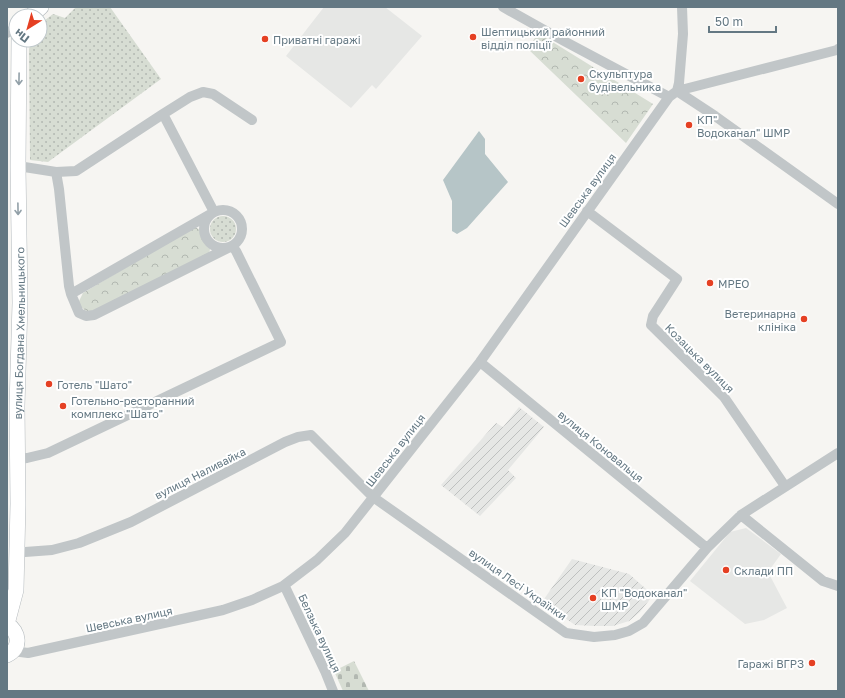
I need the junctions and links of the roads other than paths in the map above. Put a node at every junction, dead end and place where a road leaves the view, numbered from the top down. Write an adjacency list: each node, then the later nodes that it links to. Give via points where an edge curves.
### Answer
1 (503, 7): 5 (street, via 564,41)
2 (682, 7): 5 (street, via 683,34 679,83)
3 (19, 48): 8 (main road, вулиця Богдана Хмельницького, one-way to 8)
4 (838, 50): 5 (street)
5 (673, 94): 10 (street, via 715,116); 11 (street, Шевська вулиця)
6 (163, 114): 7 (street, via 203,92 213,94); 9 (street, via 76,171); 12 (street)
7 (252, 120)
8 (18, 166): 9 (street); 17 (main road, вулиця Богдана Хмельницького, one-way to 17)
9 (56, 172): 14 (street)
10 (838, 204)
11 (587, 211): 15 (street, Шевська вулиця); 18 (street, Козацька вулиця, via 677,279 652,316 651,325 724,397)
12 (214, 212): 13 (street, via 230,211 241,223 240,236); 13 (street, via 204,224 206,238 217,247); 14 (street)
13 (232, 246): 14 (street, via 94,315 78,313); 17 (street, via 281,342 48,453)
14 (70, 294)
15 (480, 362): 19 (street, Шевська вулиця); 21 (street, вулиця Коновальця)
16 (838, 453): 18 (street, вулиця Лесі Українки)
17 (18, 459): 22 (main road, вулиця Богдана Хмельницького)
18 (786, 486): 20 (street, вулиця Лесі Українки)
19 (373, 497): 21 (street, вулиця Лесі Українки, via 566,633 594,637 615,635 643,623); 22 (street, вулиця Наливайка, via 311,435 298,437 124,525 79,543 52,550); 23 (street, Шевська вулиця, via 345,533 323,555)
20 (740, 515): 21 (street, вулиця Лесі Українки); 24 (street, via 823,581)
21 (707, 548)
22 (16, 553): 25 (main road, вулиця Богдана Хмельницького, via 16,590)
23 (283, 586): 26 (street, Шевська вулиця, via 223,610 28,654); 27 (street, Белзька вулиця)
24 (838, 586)
25 (7, 624): 26 (main road, via 17,636 16,646)
26 (10, 653)
27 (333, 691)

